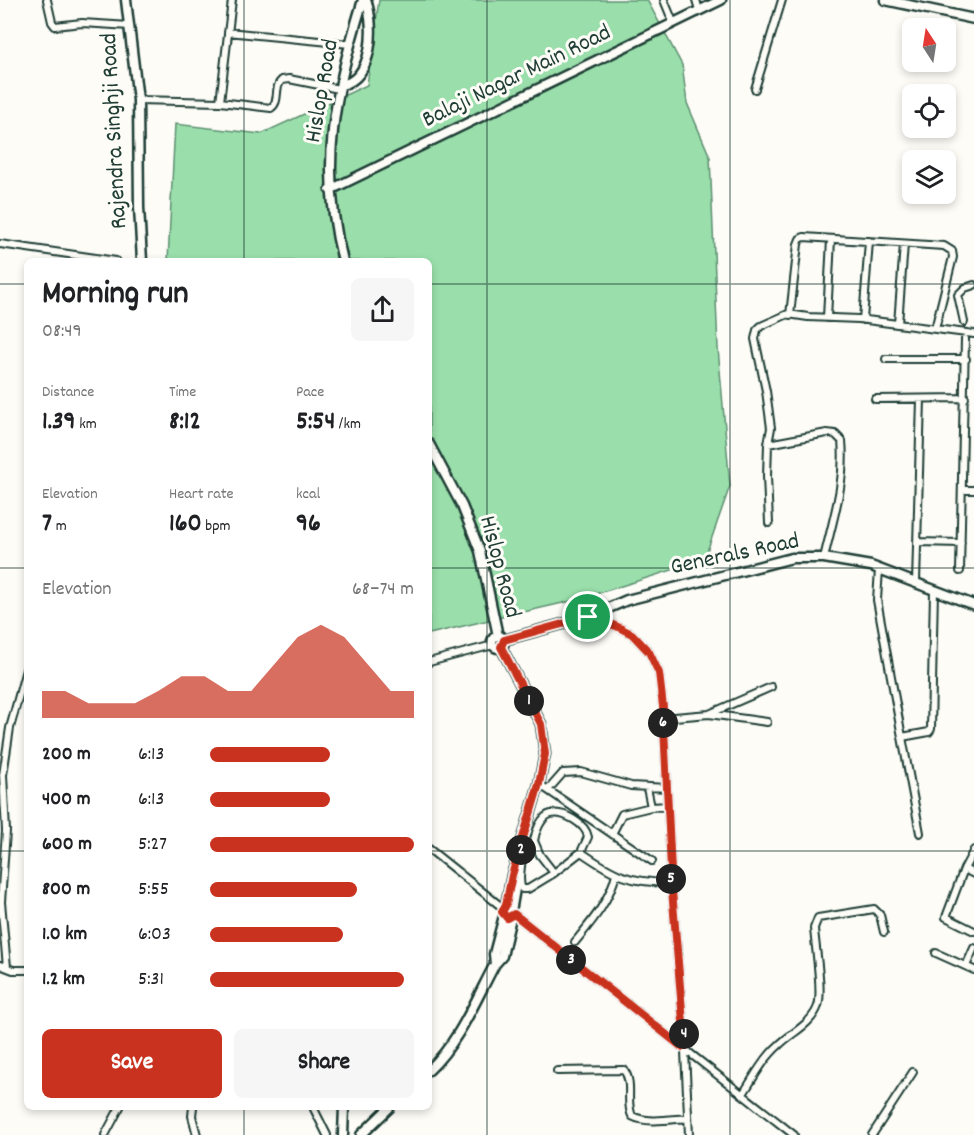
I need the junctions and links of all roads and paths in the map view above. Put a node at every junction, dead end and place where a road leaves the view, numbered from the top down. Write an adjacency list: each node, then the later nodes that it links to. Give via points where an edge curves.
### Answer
1 (47, 0): 13 (street, via 55,26)
2 (126, 0): 13 (street, Rajendra Singhji Road)
3 (232, 0): 14 (street)
4 (365, 0): 15 (street, Hislop Road); 16 (street, via 372,25 368,54 356,78)
5 (664, 0): 12 (street)
6 (696, 0): 10 (street)
7 (721, 0): 10 (street, Balaji Nagar Main Road)
8 (782, 0): 17 (street)
9 (888, 0): 11 (street)
10 (699, 10): 12 (street, Balaji Nagar Main Road)
11 (974, 19)
12 (673, 22): 20 (street, Balaji Nagar Main Road)
13 (130, 26): 18 (street, Rajendra Singhji Road)
14 (228, 32): 15 (street); 19 (street)
15 (350, 44): 16 (street, Hislop Road)
16 (340, 87): 19 (street, via 282,80 271,108); 20 (street, Hislop Road, via 333,116)
17 (755, 89)
18 (138, 100): 19 (street); 26 (street, Rajendra Singhji Road)
19 (220, 102)
20 (330, 190): 27 (street, Hislop Road)
21 (831, 238): 22 (street); 29 (street, via 800,239); 30 (street)
22 (869, 242): 24 (street); 31 (street)
23 (0, 244): 25 (street)
24 (904, 244): 33 (street); 34 (street, via 944,246 952,251)
25 (96, 258)
26 (142, 258)
27 (343, 258)
28 (974, 285): 32 (street, via 958,295)
29 (790, 315): 30 (street); 42 (street, via 760,326 755,335 771,428)
30 (827, 318): 31 (street)
31 (863, 320): 33 (street)
32 (964, 322)
33 (898, 324): 34 (street)
34 (935, 329): 35 (street)
35 (974, 334)
36 (965, 339): 38 (street)
37 (886, 359): 38 (street)
38 (966, 359): 39 (street)
39 (965, 398): 41 (street); 44 (street)
40 (875, 399): 41 (street)
41 (921, 399): 47 (street)
42 (768, 444): 46 (street); 49 (street, via 827,433 842,441 840,490)
43 (432, 450): 56 (street, Hislop Road, via 480,551)
44 (962, 490): 45 (street); 48 (street)
45 (974, 490)
46 (769, 523)
47 (918, 542): 48 (street); 52 (street)
48 (961, 543): 51 (street)
49 (824, 558): 50 (street, Generals Road); 55 (street, Generals Road, via 792,558 763,564 627,600)
50 (879, 569): 52 (street, Generals Road); 63 (street, via 877,600)
51 (960, 571)
52 (916, 583): 53 (street, Generals Road)
53 (934, 591): 54 (street, Generals Road); 63 (street, via 931,729)
54 (974, 605)
55 (588, 617): 56 (street, Generals Road); 61 (street, via 625,629 649,652 659,673)
56 (499, 642): 57 (street); 64 (street, Hislop Road, via 541,724 545,754)
57 (432, 661)
58 (24, 677): 88 (street, via 10,728 3,776)
59 (771, 687): 60 (street)
60 (709, 714): 61 (street); 62 (street)
61 (663, 718): 66 (street)
62 (767, 722)
63 (902, 737): 70 (street)
64 (539, 784): 67 (street); 72 (street, Hislop Road)
65 (647, 788): 66 (street); 67 (street, via 576,771 563,772); 69 (street)
66 (667, 788): 68 (street)
67 (548, 790): 71 (street)
68 (668, 806): 69 (street); 81 (street)
69 (651, 807): 71 (street, via 622,814)
70 (920, 833)
71 (612, 834): 76 (street)
72 (520, 850): 78 (street, via 522,889); 82 (street, Hislop Road, via 512,875)
73 (974, 850): 77 (street)
74 (432, 851): 82 (street)
75 (581, 852): 78 (street); 78 (street, via 588,837 586,829 561,815 547,816 534,841); 79 (street)
76 (652, 861)
77 (964, 869): 80 (street); 84 (street, via 946,917)
78 (554, 873)
79 (616, 874): 81 (street, via 642,882); 85 (street, via 610,894)
80 (974, 874)
81 (672, 883): 92 (street)
82 (508, 911): 92 (street); 93 (street, Hislop Road, via 502,956 441,1059)
83 (884, 932): 96 (street, via 880,915 874,909 818,918 814,928 817,1008 778,1045)
84 (974, 932)
85 (575, 942)
86 (974, 948): 89 (street)
87 (936, 953): 89 (street)
88 (4, 966): 90 (street)
89 (966, 966): 91 (street)
90 (24, 970)
91 (974, 970)
92 (685, 1049): 96 (street); 102 (street)
93 (432, 1067)
94 (557, 1071): 102 (street, via 624,1070 629,1080 632,1116 648,1120)
95 (913, 1072): 110 (street)
96 (743, 1094): 109 (street)
97 (118, 1110): 103 (street)
98 (193, 1110): 104 (street)
99 (314, 1110): 105 (street)
100 (344, 1110): 106 (street)
101 (387, 1110): 107 (street)
102 (688, 1118): 108 (street)
103 (105, 1135)
104 (197, 1135)
105 (327, 1135)
106 (343, 1135)
107 (361, 1135)
108 (689, 1135)
109 (794, 1135)
110 (872, 1135)

